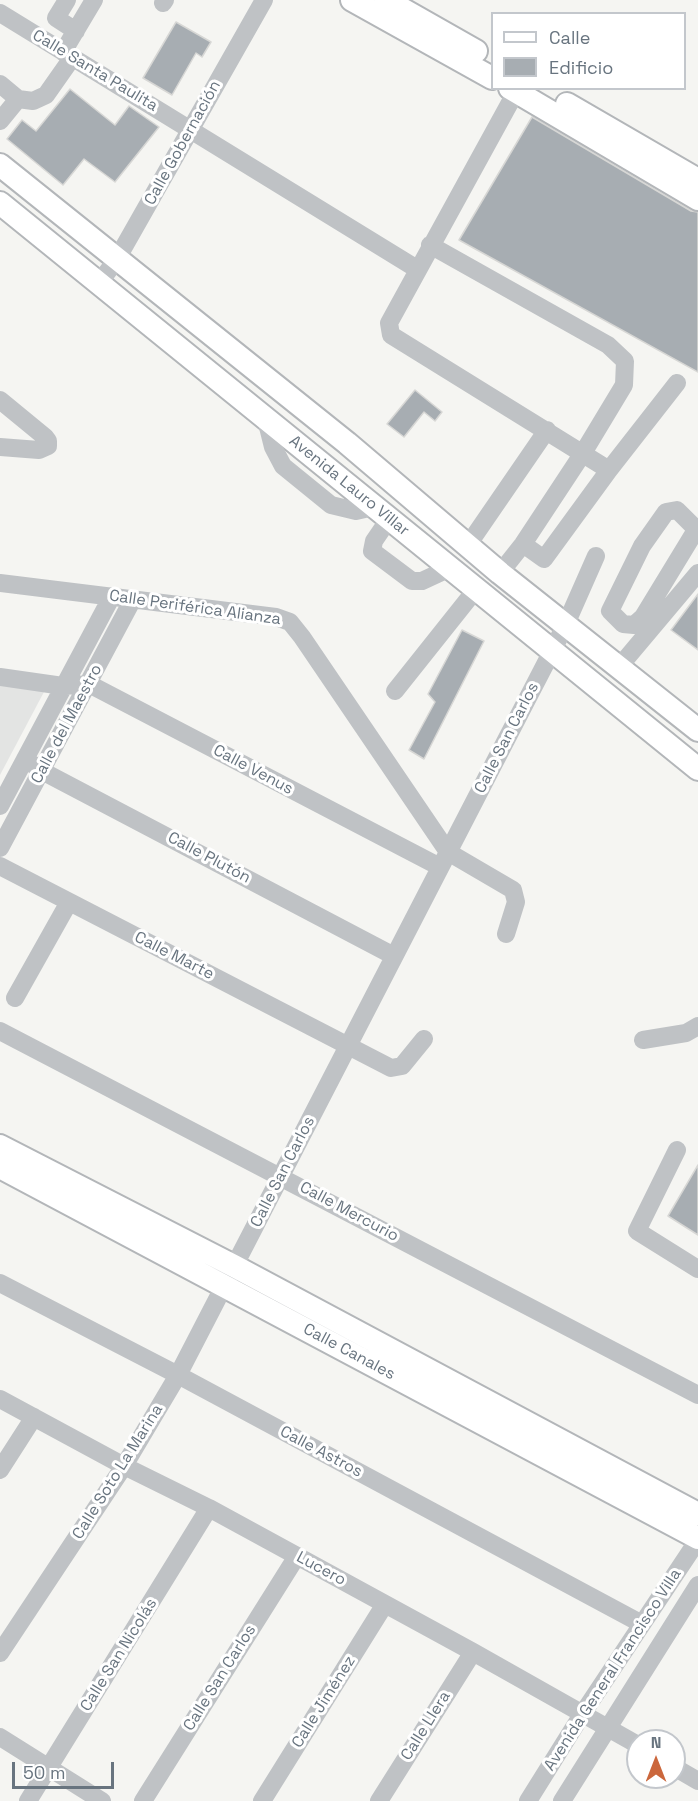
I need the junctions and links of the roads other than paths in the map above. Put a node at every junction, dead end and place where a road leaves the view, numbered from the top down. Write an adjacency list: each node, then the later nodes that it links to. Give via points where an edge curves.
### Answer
1 (67, 0): 7 (street, via 56,18)
2 (94, 0): 7 (street)
3 (264, 0): 16 (street, Calle Gobernación)
4 (352, 0): 10 (main road)
5 (387, 0): 9 (main road)
6 (0, 13): 8 (street, Calle Santa Paulita)
7 (76, 31): 8 (street)
8 (67, 55): 14 (street, via 46,95 33,101); 16 (street, Calle Santa Paulita)
9 (491, 60)
10 (491, 77)
11 (0, 84): 14 (street)
12 (514, 90): 19 (main road); 21 (street)
13 (543, 90): 18 (main road)
14 (18, 99): 15 (street)
15 (0, 121)
16 (190, 129): 22 (street, Calle Gobernación); 23 (street, Calle Santa Paulita)
17 (0, 165): 22 (main road, Avenida Lauro Villar)
18 (698, 180)
19 (698, 199)
20 (0, 203): 24 (main road, Avenida Lauro Villar)
21 (430, 245): 23 (street); 31 (street, via 608,345 625,361 624,386)
22 (117, 260): 24 (street, Calle Gobernación); 29 (main road, Avenida Lauro Villar)
23 (417, 269): 28 (street, via 389,323 391,335)
24 (99, 283): 27 (main road, Avenida Lauro Villar)
25 (676, 383): 33 (street)
26 (0, 400): 30 (street, via 45,437 48,446 39,450)
27 (266, 419): 32 (main road, Avenida Lauro Villar); 34 (street, via 283,466 331,505)
28 (547, 430): 31 (street); 37 (street)
29 (347, 443): 32 (main road); 37 (main road, Avenida Lauro Villar)
30 (0, 447)
31 (583, 453): 33 (street); 36 (street)
32 (325, 467): 34 (main road, Avenida Lauro Villar)
33 (609, 470): 36 (street, via 544,559)
34 (381, 513): 39 (main road, Avenida Lauro Villar); 39 (street, via 372,551 412,581 422,581)
35 (697, 530): 35 (street, via 677,510 666,512 642,546 610,611 623,624 634,625 643,617)
36 (523, 544): 40 (street)
37 (468, 545): 40 (main road, Avenida Lauro Villar)
38 (596, 556): 46 (street, Calle San Carlos)
39 (450, 568): 43 (main road, Avenida Lauro Villar)
40 (500, 573): 46 (main road, Avenida Lauro Villar)
41 (698, 573): 48 (street)
42 (0, 583): 44 (street, Calle Periférica Alianza)
43 (477, 588): 47 (main road, Avenida Lauro Villar); 52 (street)
44 (112, 596): 45 (street, Calle Periférica Alianza); 51 (street, Calle del Maestro)
45 (133, 599): 50 (street, Calle del Maestro); 59 (street, Calle Periférica Alianza, via 290,622)
46 (566, 624): 47 (street, Calle San Carlos); 48 (main road, Avenida Lauro Villar)
47 (552, 651): 55 (main road, Avenida Lauro Villar); 59 (street, Calle San Carlos)
48 (619, 667): 53 (main road, Avenida Lauro Villar)
49 (0, 677): 51 (street)
50 (89, 684): 51 (street); 56 (street, Calle del Maestro); 59 (street, Calle Venus)
51 (63, 686): 54 (street, Calle del Maestro)
52 (395, 691)
53 (698, 730)
54 (25, 759): 56 (street, Calle Plutón); 57 (street, Calle del Maestro)
55 (698, 769)
56 (42, 771): 58 (street, Calle del Maestro); 63 (street, Calle Plutón)
57 (0, 806)
58 (0, 848)
59 (444, 860): 62 (street, via 513,890 516,902); 63 (street, Calle San Carlos)
60 (0, 866): 61 (street, Calle Marte)
61 (69, 902): 64 (street); 69 (street, Calle Marte)
62 (506, 934)
63 (394, 956): 69 (street, Calle San Carlos)
64 (15, 998)
65 (698, 1026): 68 (street, via 686,1033)
66 (0, 1030): 73 (street, Calle Mercurio)
67 (424, 1039): 69 (street, via 402,1066 391,1068)
68 (643, 1040)
69 (348, 1046): 73 (street, Calle San Carlos)
70 (0, 1146): 75 (main road, Calle Canales)
71 (677, 1150): 74 (street, via 637,1231)
72 (0, 1167): 75 (main road, Calle Canales)
73 (281, 1176): 75 (street, Calle San Carlos); 78 (street, Calle Mercurio)
74 (698, 1269)
75 (230, 1276): 77 (street, Calle Soto La Marina); 84 (main road, Calle Canales); 85 (main road, Calle Canales)
76 (0, 1283): 77 (street, Calle Astros)
77 (178, 1375): 81 (street, Calle Soto La Marina); 89 (street, Calle Astros)
78 (698, 1395)
79 (0, 1399): 80 (street, Lucero)
80 (34, 1417): 81 (street, Lucero); 82 (street)
81 (124, 1466): 83 (street, Lucero); 91 (street, Calle Soto La Marina)
82 (0, 1470)
83 (209, 1508): 86 (street, Lucero); 96 (street, Calle San Nicolás)
84 (698, 1514)
85 (698, 1539): 89 (street, Avenida General Francisco Villa)
86 (297, 1556): 88 (street, Lucero); 99 (street, Calle San Carlos)
87 (698, 1585): 93 (street, Avenida General Francisco Villa)
88 (386, 1604): 90 (street, Lucero); 100 (street, Calle Jiménez)
89 (642, 1624): 92 (street, Avenida General Francisco Villa)
90 (473, 1652): 92 (street, Lucero); 101 (street, Calle Llera)
91 (0, 1653)
92 (583, 1713): 93 (street, Lucero); 102 (street, Avenida General Francisco Villa)
93 (608, 1727): 95 (street, Lucero); 103 (street, Avenida General Francisco Villa)
94 (0, 1737): 96 (street)
95 (626, 1738)
96 (49, 1768): 97 (street, Calle San Nicolás); 98 (street)
97 (28, 1801)
98 (102, 1801)
99 (143, 1801)
100 (262, 1801)
101 (379, 1801)
102 (528, 1801)
103 (562, 1801)

